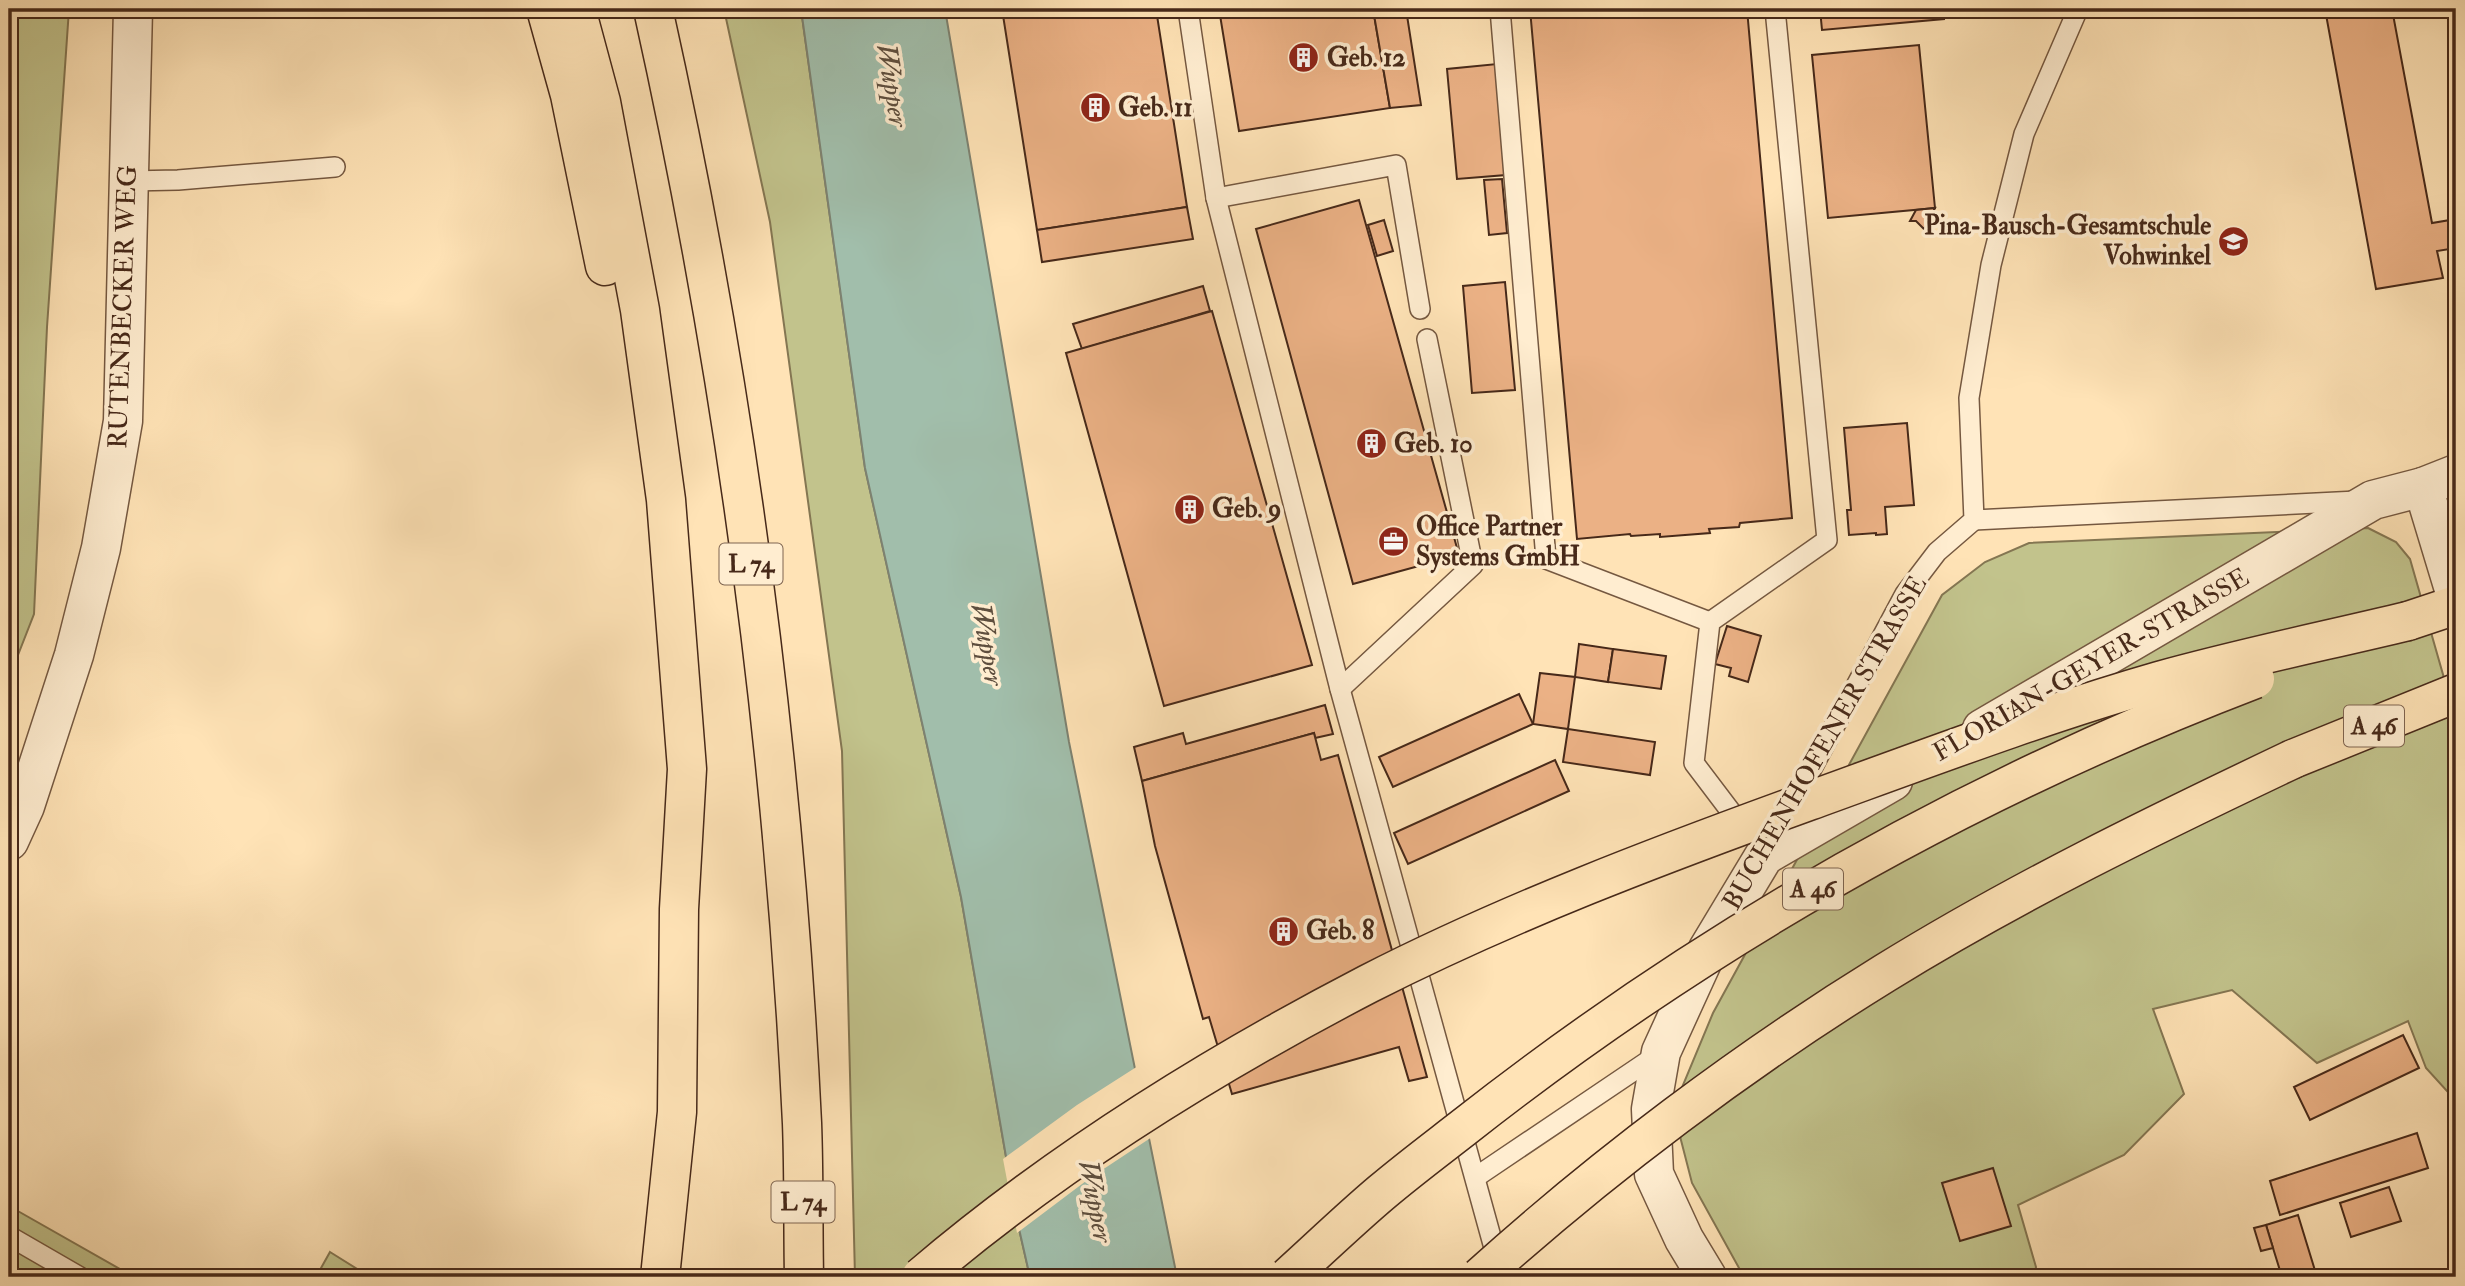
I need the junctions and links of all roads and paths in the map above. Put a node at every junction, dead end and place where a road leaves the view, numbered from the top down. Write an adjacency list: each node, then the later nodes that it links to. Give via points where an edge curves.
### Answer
1 (133, 9): 10 (street, RUTENBECKER WEG)
2 (546, 9): 25 (highway, via 570,95 615,316 640,492)
3 (576, 9): 25 (highway, via 601,102 635,284 666,500 687,769)
4 (653, 9): 31 (highway, L 74, via 675,108 741,486 770,720 790,919 802,1126)
5 (1188, 9): 11 (lane)
6 (1500, 9): 20 (lane, via 1546,559)
7 (1775, 9): 20 (lane, via 1827,540)
8 (2078, 9): 16 (lane, via 2024,134 1991,265 1969,398)
9 (335, 167): 10 (lane)
10 (129, 181): 23 (street, RUTENBECKER WEG, via 123,421 101,548 74,655 25,806)
11 (1216, 198): 12 (lane, via 1396,165); 21 (lane)
12 (1420, 309)
13 (1427, 339): 21 (lane, via 1473,565)
14 (2440, 480): 15 (street, FLORIAN-GEYER-STRASSE); 17 (street)
15 (2373, 500): 16 (lane); 24 (street, FLORIAN-GEYER-STRASSE)
16 (1974, 520): 24 (lane, BUCHENHOFENER STRASSE, via 1937,552 1905,594)
17 (2456, 596)
18 (2456, 605): 19 (highway, A 46)
19 (2408, 621): 32 (highway, bridge, via 2160,681 1959,746 1710,837 1504,920 1369,984 1213,1070 1079,1154); 33 (highway, A 46, bridge, via 2200,700 2091,748 1981,799 1803,895 1649,990 1567,1048 1382,1192)
20 (1710, 622): 24 (lane, via 1694,763)
21 (1339, 689): 27 (lane)
22 (2456, 693): 34 (highway, A 46, bridge, via 2293,759 2150,827 1885,973 1647,1138)
23 (9, 841)
24 (1765, 856): 26 (street, BUCHENHOFENER STRASSE, via 1708,948)
25 (679, 909): 30 (highway, via 677,1112)
26 (1661, 1052): 27 (lane); 36 (street, BUCHENHOFENER STRASSE, via 1651,1109 1654,1174)
27 (1476, 1177): 35 (lane)
28 (9, 1236): 29 (lane)
29 (80, 1277)
30 (660, 1277)
31 (804, 1277)
32 (921, 1277)
33 (1288, 1277)
34 (1480, 1277)
35 (1502, 1277)
36 (1707, 1277)

